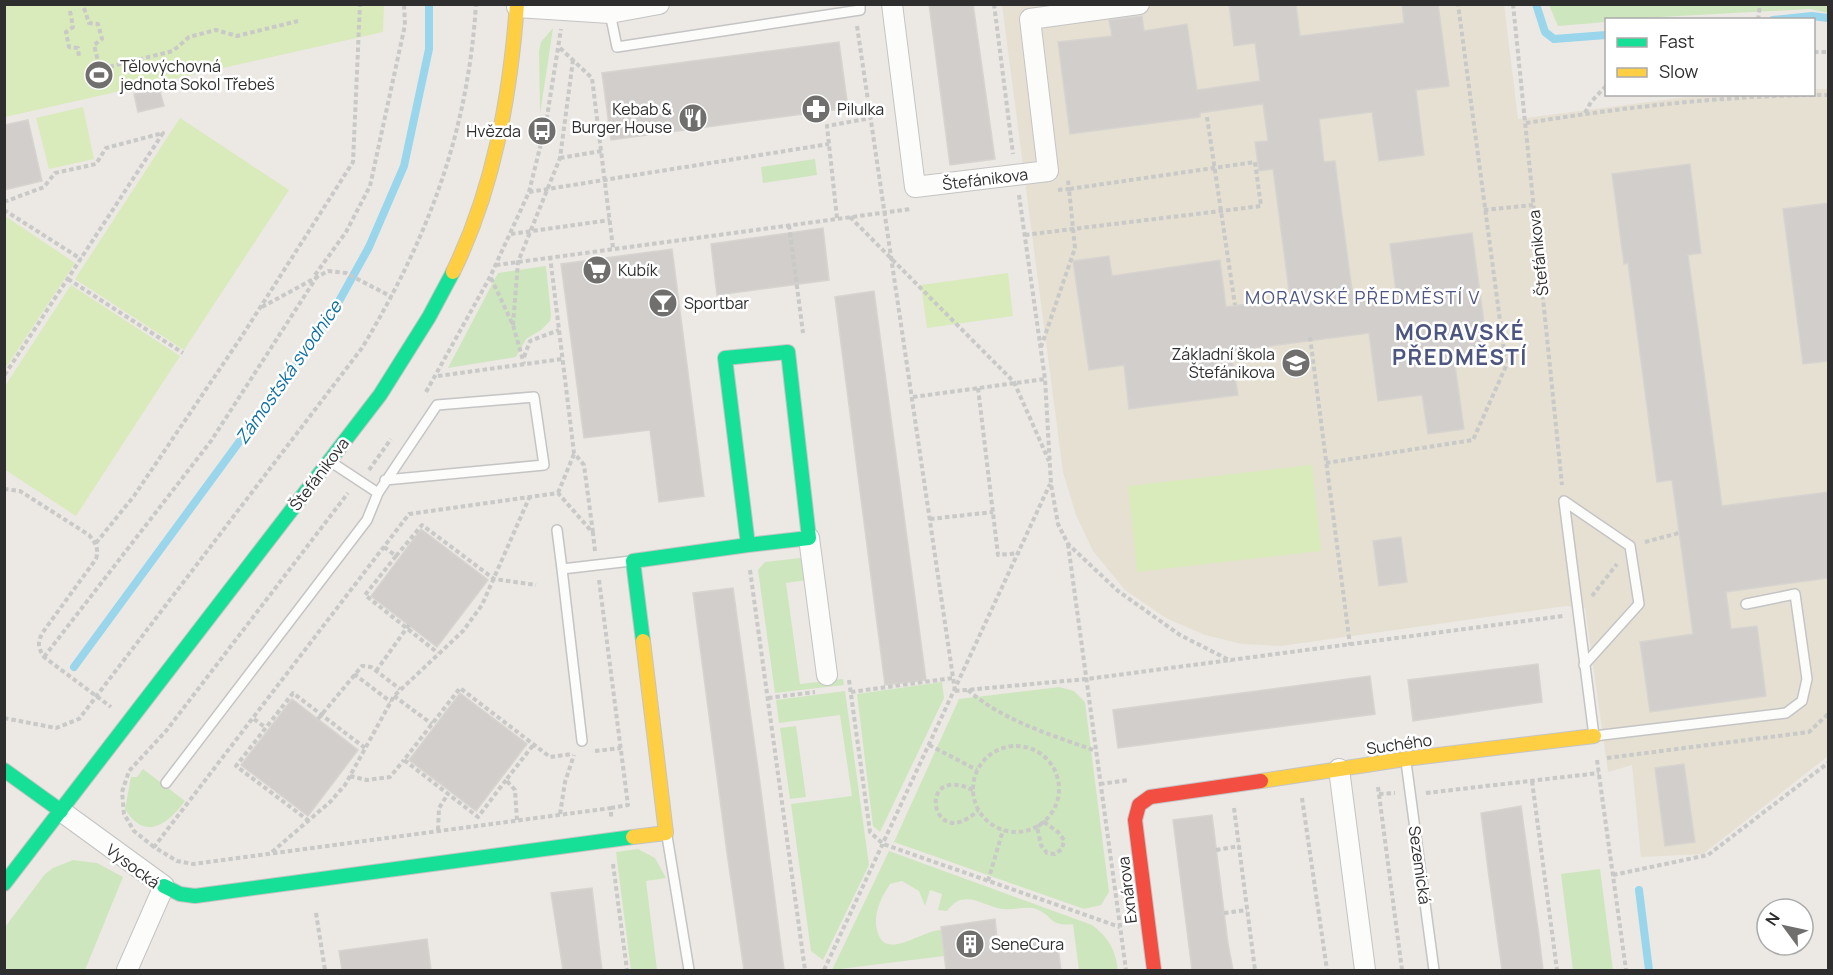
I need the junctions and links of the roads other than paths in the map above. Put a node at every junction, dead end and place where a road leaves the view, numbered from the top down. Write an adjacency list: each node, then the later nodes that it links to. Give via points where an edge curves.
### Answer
1 (659, 4): 6 (street, Štefánikova)
2 (892, 4): 3 (street, Štefánikova, via 915,187 1048,171 1030,20)
3 (1139, 4)
4 (517, 6): 6 (street, Štefánikova); 7 (street, Štefánikova, via 497,151 463,250 415,341 380,395)
5 (858, 7): 6 (lane, via 617,47)
6 (610, 13)
7 (329, 461): 9 (lane); 25 (street, Štefánikova)
8 (385, 480): 8 (lane, via 437,405 534,397 544,465); 9 (lane)
9 (378, 493): 23 (lane, via 367,520)
10 (557, 530): 14 (lane)
11 (809, 538): 12 (street); 12 (street, via 788,352 725,358); 17 (street)
12 (748, 545): 13 (street)
13 (633, 561): 14 (lane); 26 (street)
14 (562, 569): 19 (lane)
15 (1746, 604): 18 (lane, via 1795,594 1807,679 1802,701 1786,713 1775,715)
16 (1584, 665): 16 (lane, via 1578,614 1564,501 1630,546 1639,604); 18 (lane)
17 (831, 685)
18 (1594, 736): 20 (street, Suchého)
19 (582, 741)
20 (1405, 759): 21 (street, Suchého); 33 (lane, Sezemická)
21 (1339, 769): 24 (street, Suchého, via 1150,797); 32 (street)
22 (4, 770): 25 (street)
23 (166, 783)
24 (1139, 805): 31 (street, Exnárova, via 1135,820)
25 (61, 810): 27 (street, Štefánikova); 28 (street, Vysocká)
26 (666, 833): 28 (street, via 195,896); 30 (lane)
27 (4, 884)
28 (164, 886): 29 (street, Vysocká)
29 (127, 970)
30 (689, 970)
31 (1154, 970)
32 (1365, 970)
33 (1434, 970)

